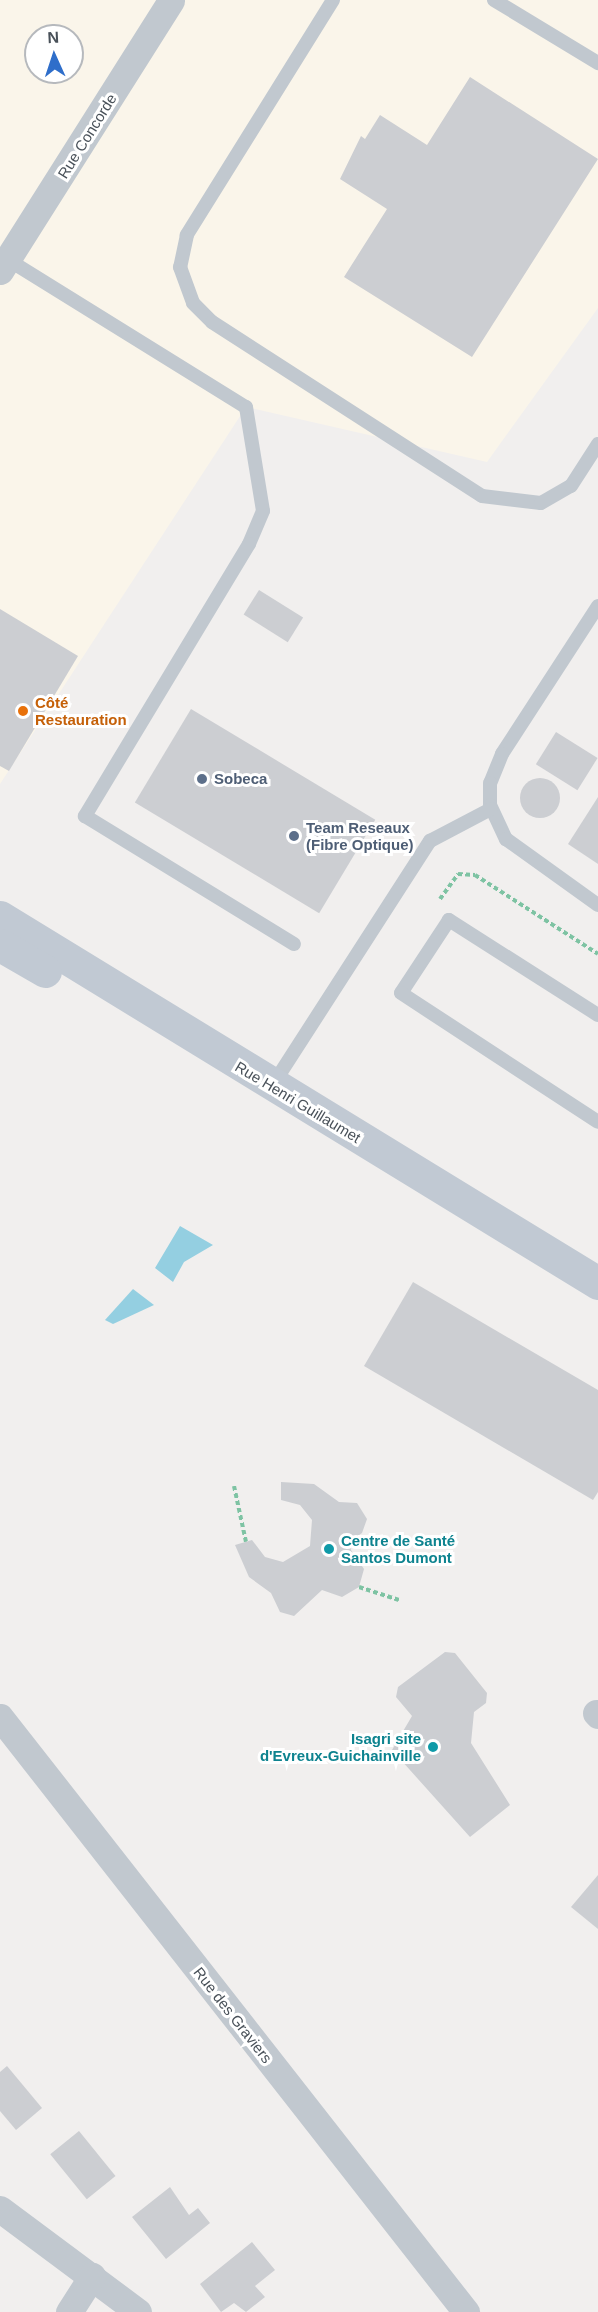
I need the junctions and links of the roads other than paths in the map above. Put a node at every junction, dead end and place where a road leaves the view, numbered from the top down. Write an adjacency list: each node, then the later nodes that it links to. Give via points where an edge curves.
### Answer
1 (171, 0): 5 (street, Rue Concorde)
2 (333, 0): 6 (lane, via 187,235 180,267 193,303 212,322 482,496 541,503 571,486)
3 (494, 0): 4 (lane)
4 (598, 63)
5 (4, 265): 11 (lane, via 246,407 263,511 249,544 85,816)
6 (598, 444)
7 (598, 606): 8 (lane, via 502,754 490,783)
8 (491, 808): 9 (lane, via 506,839); 14 (lane, via 430,841)
9 (598, 905)
10 (0, 917): 14 (main road, Rue Henri Guillaumet)
11 (294, 944)
12 (0, 945): 17 (main road, Rue Henri Guillaumet)
13 (598, 1015): 15 (lane, via 449,920 401,993)
14 (272, 1086): 16 (main road, Rue Henri Guillaumet)
15 (598, 1122)
16 (598, 1283)
17 (598, 1307)
18 (0, 1717): 23 (street, Rue des Graviers)
19 (0, 2210): 20 (street)
20 (92, 2276): 21 (street); 22 (street)
21 (69, 2312)
22 (138, 2312)
23 (466, 2312)

